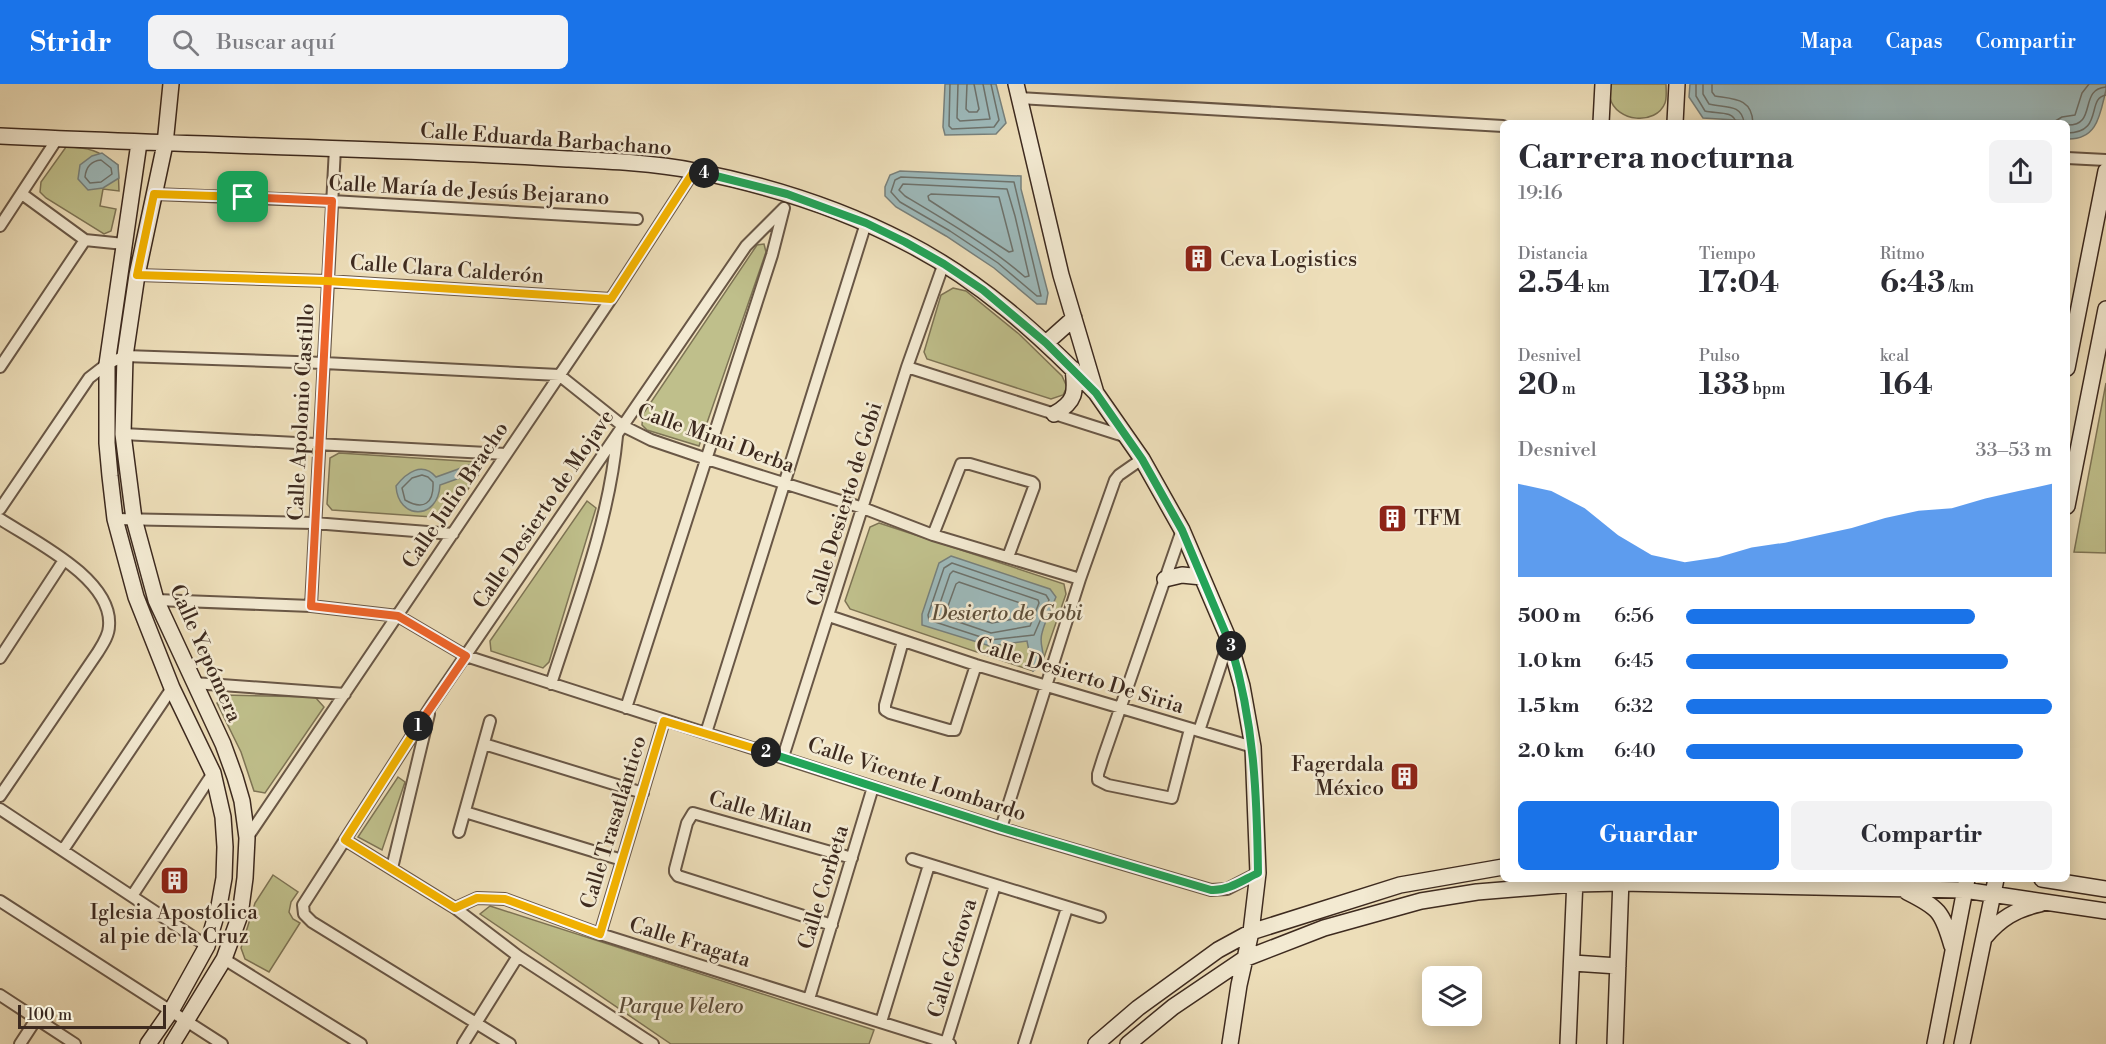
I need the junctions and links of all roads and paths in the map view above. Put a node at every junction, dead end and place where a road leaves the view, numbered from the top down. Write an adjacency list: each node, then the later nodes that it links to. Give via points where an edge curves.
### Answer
1 (171, 84): 11 (main road, Calle Yepómera)
2 (1603, 84): 5 (main road)
3 (1677, 84): 6 (main road)
4 (1018, 91): 7 (street); 31 (main road)
5 (1601, 120)
6 (1675, 120)
7 (1500, 126)
8 (0, 136): 9 (main road, Calle Eduarda Barbachano)
9 (57, 139): 10 (main road, Calle Eduarda Barbachano); 17 (street)
10 (139, 143): 11 (main road, Calle Eduarda Barbachano); 25 (main road, Calle Yepómera)
11 (165, 144): 12 (main road, Calle Eduarda Barbachano); 18 (main road, Calle Yepómera)
12 (335, 148): 15 (main road, Calle Eduarda Barbachano, via 617,161); 19 (street, Calle Apolonio Castillo)
13 (2070, 158): 14 (street)
14 (2106, 160)
15 (694, 171): 20 (main road, Calle Eduarda Barbachano); 29 (street, Calle Julio Bracho)
16 (2106, 171): 33 (main road)
17 (22, 194): 23 (street); 24 (street)
18 (154, 194): 19 (street, Calle María de Jesús Bejarano); 27 (main road, Calle Yepómera)
19 (332, 201): 21 (street, Calle María de Jesús Bejarano); 28 (street, Calle Apolonio Castillo)
20 (785, 201): 22 (main road, Calle Eduarda Barbachano); 43 (street, Calle Desierto de Mojave, via 746,246); 48 (street, via 772,255)
21 (637, 219)
22 (866, 223): 26 (main road, Calle Eduarda Barbachano); 50 (street)
23 (0, 226)
24 (85, 240): 25 (street); 37 (street)
25 (124, 244): 36 (main road, Calle Yepómera)
26 (944, 264): 32 (main road, Calle Eduarda Barbachano, via 983,290); 38 (street, Calle Desierto de Gobi)
27 (137, 275): 28 (street, Calle Clara Calderón); 34 (main road, Calle Yepómera)
28 (327, 281): 29 (street, Calle Clara Calderón); 35 (street, Calle Apolonio Castillo)
29 (611, 299): 40 (street, Calle Julio Bracho)
30 (2106, 309): 51 (main road)
31 (1074, 318): 32 (main road); 41 (main road)
32 (1046, 343): 39 (main road, Calle Eduarda Barbachano)
33 (2070, 353)
34 (125, 356): 35 (street); 36 (street); 44 (main road, Calle Yepómera)
35 (324, 363): 40 (street); 46 (street, Calle Apolonio Castillo)
36 (107, 364): 53 (street, via 89,378); 55 (main road, Calle Yepómera, via 106,443)
37 (0, 367)
38 (907, 367): 42 (street); 52 (street, Calle Desierto de Gobi)
39 (1073, 369): 41 (main road, Calle Eduarda Barbachano); 42 (main road, via 1072,399)
40 (559, 375): 43 (street, Calle Mimi Derba); 47 (street, Calle Julio Bracho)
41 (1096, 393): 45 (main road)
42 (1054, 414): 45 (street)
43 (620, 430): 48 (street, Calle Mimi Derba); 72 (street, Calle Desierto de Mojave); 76 (street, via 602,527)
44 (123, 434): 46 (street); 56 (main road, Calle Yepómera)
45 (1127, 437): 49 (main road)
46 (320, 443): 47 (street); 57 (street, Calle Apolonio Castillo)
47 (506, 454): 59 (street, Calle Julio Bracho)
48 (707, 459): 50 (street, Calle Mimi Derba); 81 (street)
49 (1142, 459): 58 (main road); 64 (street, Calle Desierto De Siria, via 1115,480)
50 (783, 483): 52 (street, Calle Mimi Derba); 86 (street)
51 (2070, 491)
52 (863, 508): 60 (street, Calle Mimi Derba); 69 (street, Calle Desierto de Gobi)
53 (0, 509)
54 (0, 519): 62 (street)
55 (115, 519): 56 (street); 78 (main road, Calle Yepómera, via 136,597)
56 (134, 519): 57 (street); 66 (main road, Calle Yepómera)
57 (314, 523): 59 (street); 67 (street, Calle Apolonio Castillo)
58 (1182, 530): 63 (main road); 65 (street)
59 (453, 534): 68 (street, Calle Julio Bracho)
60 (933, 535): 61 (street, Calle Mimi Derba); 61 (street, via 961,464 1032,482 1034,487)
61 (1008, 557): 64 (street, Calle Mimi Derba)
62 (64, 560): 73 (street); 93 (street, via 98,589 110,626 98,652)
63 (1202, 577): 65 (main road, via 1182,575); 70 (main road)
64 (1080, 579): 77 (street, Calle Desierto De Siria)
65 (1166, 579): 82 (street)
66 (156, 600): 67 (street); 75 (main road, Calle Yepómera)
67 (311, 606): 68 (street)
68 (398, 616): 72 (street, Calle Vicente Lombardo); 79 (street, Calle Julio Bracho)
69 (829, 616): 71 (street, Calle Desierto De Siria); 89 (street, Calle Desierto de Gobi)
70 (1229, 640): 85 (street); 88 (main road)
71 (903, 641): 74 (street, Calle Desierto De Siria); 74 (street, via 885,705 890,713 955,730)
72 (466, 656): 76 (street, Calle Vicente Lombardo); 80 (street, Calle Desierto de Mojave)
73 (0, 658)
74 (976, 665): 77 (street, Calle Desierto De Siria)
75 (194, 683): 79 (street); 98 (main road, Calle Yepómera, via 235,777)
76 (551, 684): 81 (street, Calle Vicente Lombardo)
77 (1047, 686): 82 (street, Calle Desierto De Siria); 96 (street, Calle Desierto De Siria)
78 (172, 688): 90 (main road, Calle Yepómera); 100 (street)
79 (345, 694): 98 (street, Calle Julio Bracho)
80 (431, 706): 99 (street, Calle Desierto de Mojave); 105 (street)
81 (626, 708): 84 (street, Calle Vicente Lombardo)
82 (1120, 708): 85 (street, Calle Desierto De Siria); 85 (street, via 1098,774 1100,782 1172,798)
83 (490, 721): 87 (street)
84 (664, 721): 86 (street, Calle Vicente Lombardo); 92 (street, Calle Trasatlántico)
85 (1194, 730): 88 (street, Calle Desierto De Siria)
86 (706, 733): 89 (street, Calle Vicente Lombardo)
87 (484, 744): 92 (street); 95 (street)
88 (1253, 747): 107 (main road)
89 (783, 757): 91 (street, Calle Vicente Lombardo)
90 (213, 773): 117 (street); 128 (main road, Calle Yepómera, via 222,817 224,878)
91 (873, 787): 96 (street, Calle Vicente Lombardo); 101 (street, Calle Corbeta)
92 (643, 793): 103 (street, Calle Trasatlántico)
93 (0, 796)
94 (0, 809): 100 (street)
95 (465, 812): 97 (street); 103 (street)
96 (1002, 828): 107 (street, Calle Vicente Lombardo, via 1211,890 1227,889)
97 (459, 832)
98 (247, 838): 131 (main road, Calle Yepómera, via 240,915)
99 (345, 840): 105 (street); 141 (street, via 305,901 303,911 312,922)
100 (63, 850): 117 (street)
101 (852, 858): 124 (street, Calle Corbeta); 124 (street, Calle Milan, via 693,813 687,823 675,868 678,876)
102 (912, 859): 104 (street)
103 (622, 861): 126 (street, Calle Trasatlántico)
104 (929, 865): 112 (street); 140 (street)
105 (392, 868): 120 (street)
106 (1500, 868): 125 (main road, via 1400,885)
107 (1258, 873): 125 (main road)
108 (1575, 882): 132 (main road, via 1421,901 1324,928); 133 (main road)
109 (1621, 882): 134 (main road)
110 (1656, 882): 115 (main road)
111 (2066, 882): 116 (main road)
112 (995, 885): 121 (street); 142 (street, Calle Génova)
113 (1966, 885): 114 (main road); 115 (main road); 129 (main road)
114 (1995, 887): 119 (main road); 127 (main road)
115 (1902, 889): 129 (main road, via 1940,912)
116 (2106, 889)
117 (132, 896): 128 (street)
118 (0, 902): 137 (street)
119 (2049, 902): 122 (main road); 127 (main road, via 2013,913)
120 (455, 908): 126 (street, Calle Fragata, via 477,898 505,899); 130 (street)
121 (1067, 908): 123 (street); 152 (street)
122 (2106, 910)
123 (1100, 918)
124 (832, 925): 136 (street, Calle Corbeta)
125 (1251, 932): 132 (main road); 153 (main road, via 1218,950)
126 (600, 934): 136 (street, Calle Fragata)
127 (1983, 939): 159 (main road)
128 (207, 946): 137 (main road, Calle Yepómera)
129 (1953, 951): 158 (main road)
130 (518, 956): 141 (street); 151 (street)
131 (224, 959): 139 (main road, Calle Yepómera); 148 (street)
132 (1244, 959): 154 (main road, via 1173,1007); 155 (main road)
133 (1572, 963): 134 (main road); 156 (main road)
134 (1618, 966): 157 (main road)
135 (0, 995): 138 (street)
136 (809, 999): 140 (street, Calle Fragata)
137 (171, 1011): 139 (street); 145 (main road, Calle Yepómera)
138 (37, 1018): 143 (street); 144 (street)
139 (188, 1021): 146 (main road, Calle Yepómera); 147 (street)
140 (881, 1022): 142 (street, Calle Fragata)
141 (475, 1024): 149 (street); 150 (street)
142 (948, 1043)
143 (20, 1044)
144 (75, 1044)
145 (148, 1044)
146 (172, 1044)
147 (222, 1044)
148 (361, 1044)
149 (463, 1044)
150 (510, 1044)
151 (653, 1044)
152 (1024, 1044)
153 (1096, 1044)
154 (1128, 1044)
155 (1230, 1044)
156 (1568, 1044)
157 (1615, 1044)
158 (1935, 1044)
159 (1962, 1044)

